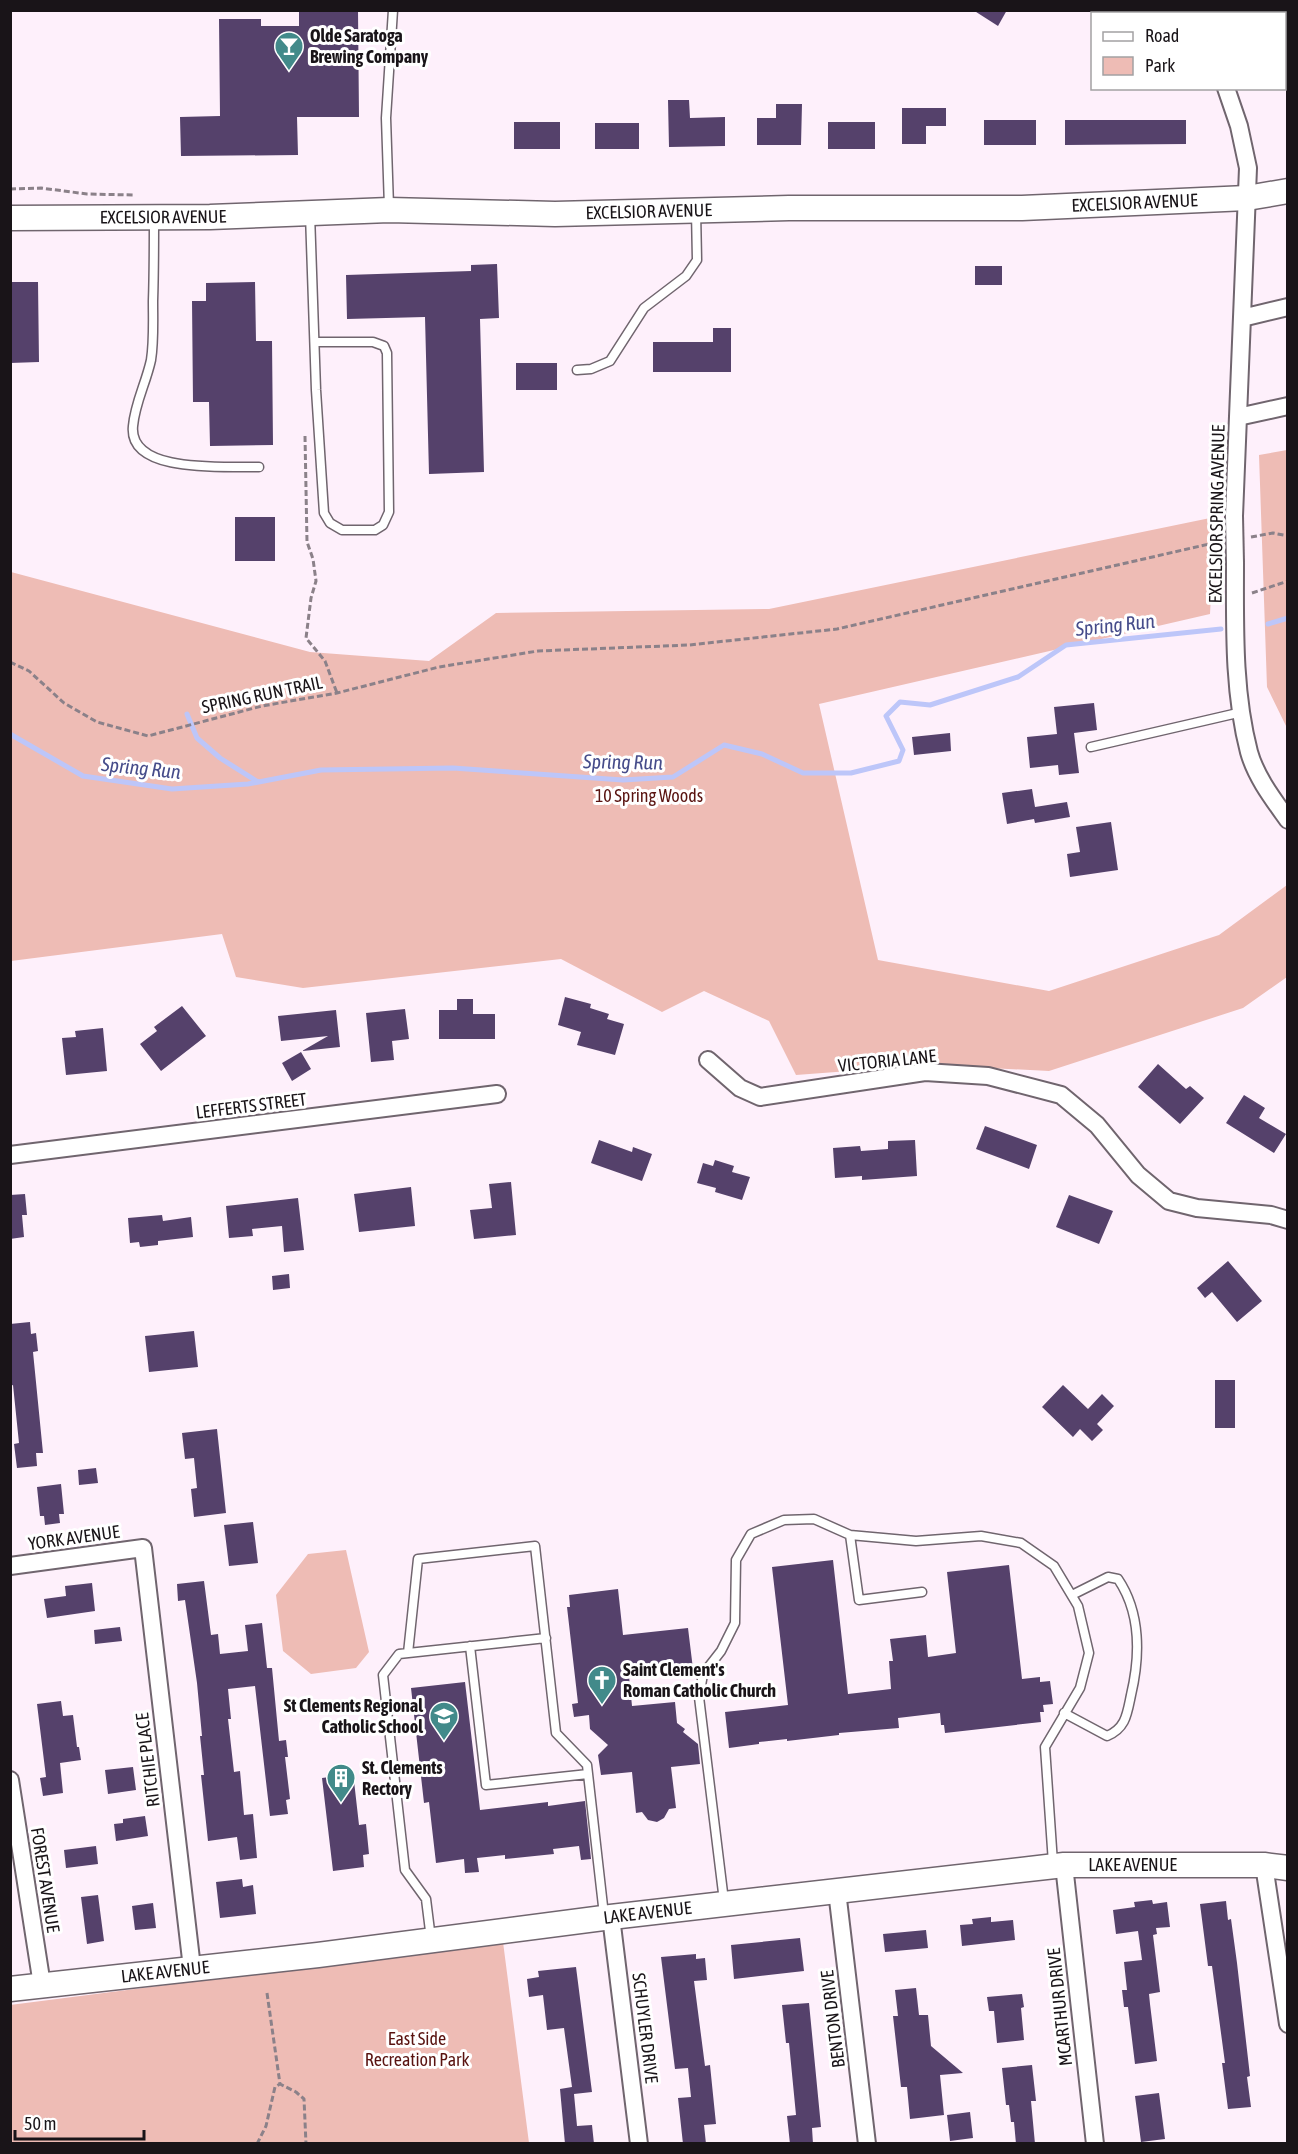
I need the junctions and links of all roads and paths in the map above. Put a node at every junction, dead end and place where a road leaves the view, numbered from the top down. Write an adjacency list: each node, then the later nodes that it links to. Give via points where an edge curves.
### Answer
1 (393, 10): 5 (lane, via 386,118)
2 (1227, 90): 4 (street, EXCELSIOR SPRING AVENUE, via 1248,168)
3 (1287, 191): 4 (street, EXCELSIOR AVENUE)
4 (1247, 198): 6 (street, EXCELSIOR AVENUE, via 1022,208); 11 (street, EXCELSIOR SPRING AVENUE)
5 (389, 210): 6 (street, EXCELSIOR AVENUE, via 555,214); 7 (street, EXCELSIOR AVENUE)
6 (696, 211): 13 (lane, via 697,260 686,276 644,308 610,361)
7 (310, 213): 9 (street, EXCELSIOR AVENUE); 12 (lane)
8 (10, 218): 9 (street, EXCELSIOR AVENUE)
9 (154, 218): 16 (lane, via 151,358 132,428 135,439 144,453 159,460 200,466)
10 (1287, 307): 11 (street)
11 (1242, 318): 15 (street, EXCELSIOR SPRING AVENUE)
12 (315, 342): 12 (lane, via 324,513 330,523 342,530 375,530 383,525 389,512 387,353 384,346 373,342)
13 (577, 370)
14 (1287, 406): 15 (street)
15 (1238, 417): 21 (street, EXCELSIOR SPRING AVENUE, bridge)
16 (259, 467)
17 (1287, 536): 18 (path, via 1273,533)
18 (1251, 537)
19 (1218, 542): 22 (path, SPRING RUN TRAIL, via 837,629 688,645 538,651 440,667 148,736 97,722 64,703 29,671)
20 (1287, 581): 21 (path)
21 (1235, 596): 23 (street, EXCELSIOR SPRING AVENUE)
22 (10, 662)
23 (1242, 712): 24 (lane); 25 (street, EXCELSIOR SPRING AVENUE, via 1249,753 1263,784)
24 (1090, 747)
25 (1287, 820)
26 (708, 1060): 29 (street, VICTORIA LANE, via 740,1088 760,1097 925,1072 988,1076 1061,1095 1097,1125 1138,1175 1169,1202)
27 (497, 1094): 28 (street, LEFFERTS STREET)
28 (10, 1155)
29 (1287, 1220)
30 (850, 1535): 33 (lane, via 859,1600); 34 (lane, via 916,1541 981,1536 1021,1543 1054,1566); 45 (lane, via 814,1519 784,1520 752,1534 736,1560 735,1623 721,1651 703,1674 699,1697)
31 (143, 1548): 32 (street, YORK AVENUE); 48 (street, RITCHIE PLACE)
32 (10, 1566)
33 (922, 1592)
34 (1072, 1595): 38 (lane, via 1089,1653 1080,1688); 38 (lane, via 1108,1577 1118,1579 1135,1626 1137,1670 1124,1723 1116,1732 1107,1736 1096,1732)
35 (546, 1638): 36 (lane); 37 (lane, via 535,1546 418,1559); 39 (lane, via 556,1732 587,1765)
36 (470, 1646): 37 (lane); 39 (lane, via 486,1785)
37 (404, 1654): 47 (lane, via 383,1675 385,1698 405,1870 426,1899)
38 (1064, 1713): 42 (lane, via 1045,1747)
39 (588, 1774): 46 (lane)
40 (10, 1780): 49 (street, FOREST AVENUE)
41 (1264, 1865): 42 (street, LAKE AVENUE); 43 (street, LAKE AVENUE); 52 (street)
42 (1058, 1866): 44 (street, LAKE AVENUE); 58 (street, MCARTHUR DRIVE)
43 (1287, 1868)
44 (837, 1891): 45 (street, LAKE AVENUE); 57 (street, BENTON DRIVE)
45 (724, 1904): 46 (street, LAKE AVENUE)
46 (608, 1918): 47 (street, LAKE AVENUE); 56 (street, SCHUYLER DRIVE)
47 (431, 1940): 48 (street, LAKE AVENUE)
48 (192, 1968): 49 (street, LAKE AVENUE)
49 (42, 1985): 50 (street, LAKE AVENUE)
50 (10, 1989)
51 (267, 1993): 53 (path)
52 (1287, 2024)
53 (280, 2084): 54 (path, via 275,2088 266,2126); 55 (path, via 304,2099)
54 (257, 2144)
55 (306, 2144)
56 (639, 2144)
57 (867, 2144)
58 (1095, 2144)

